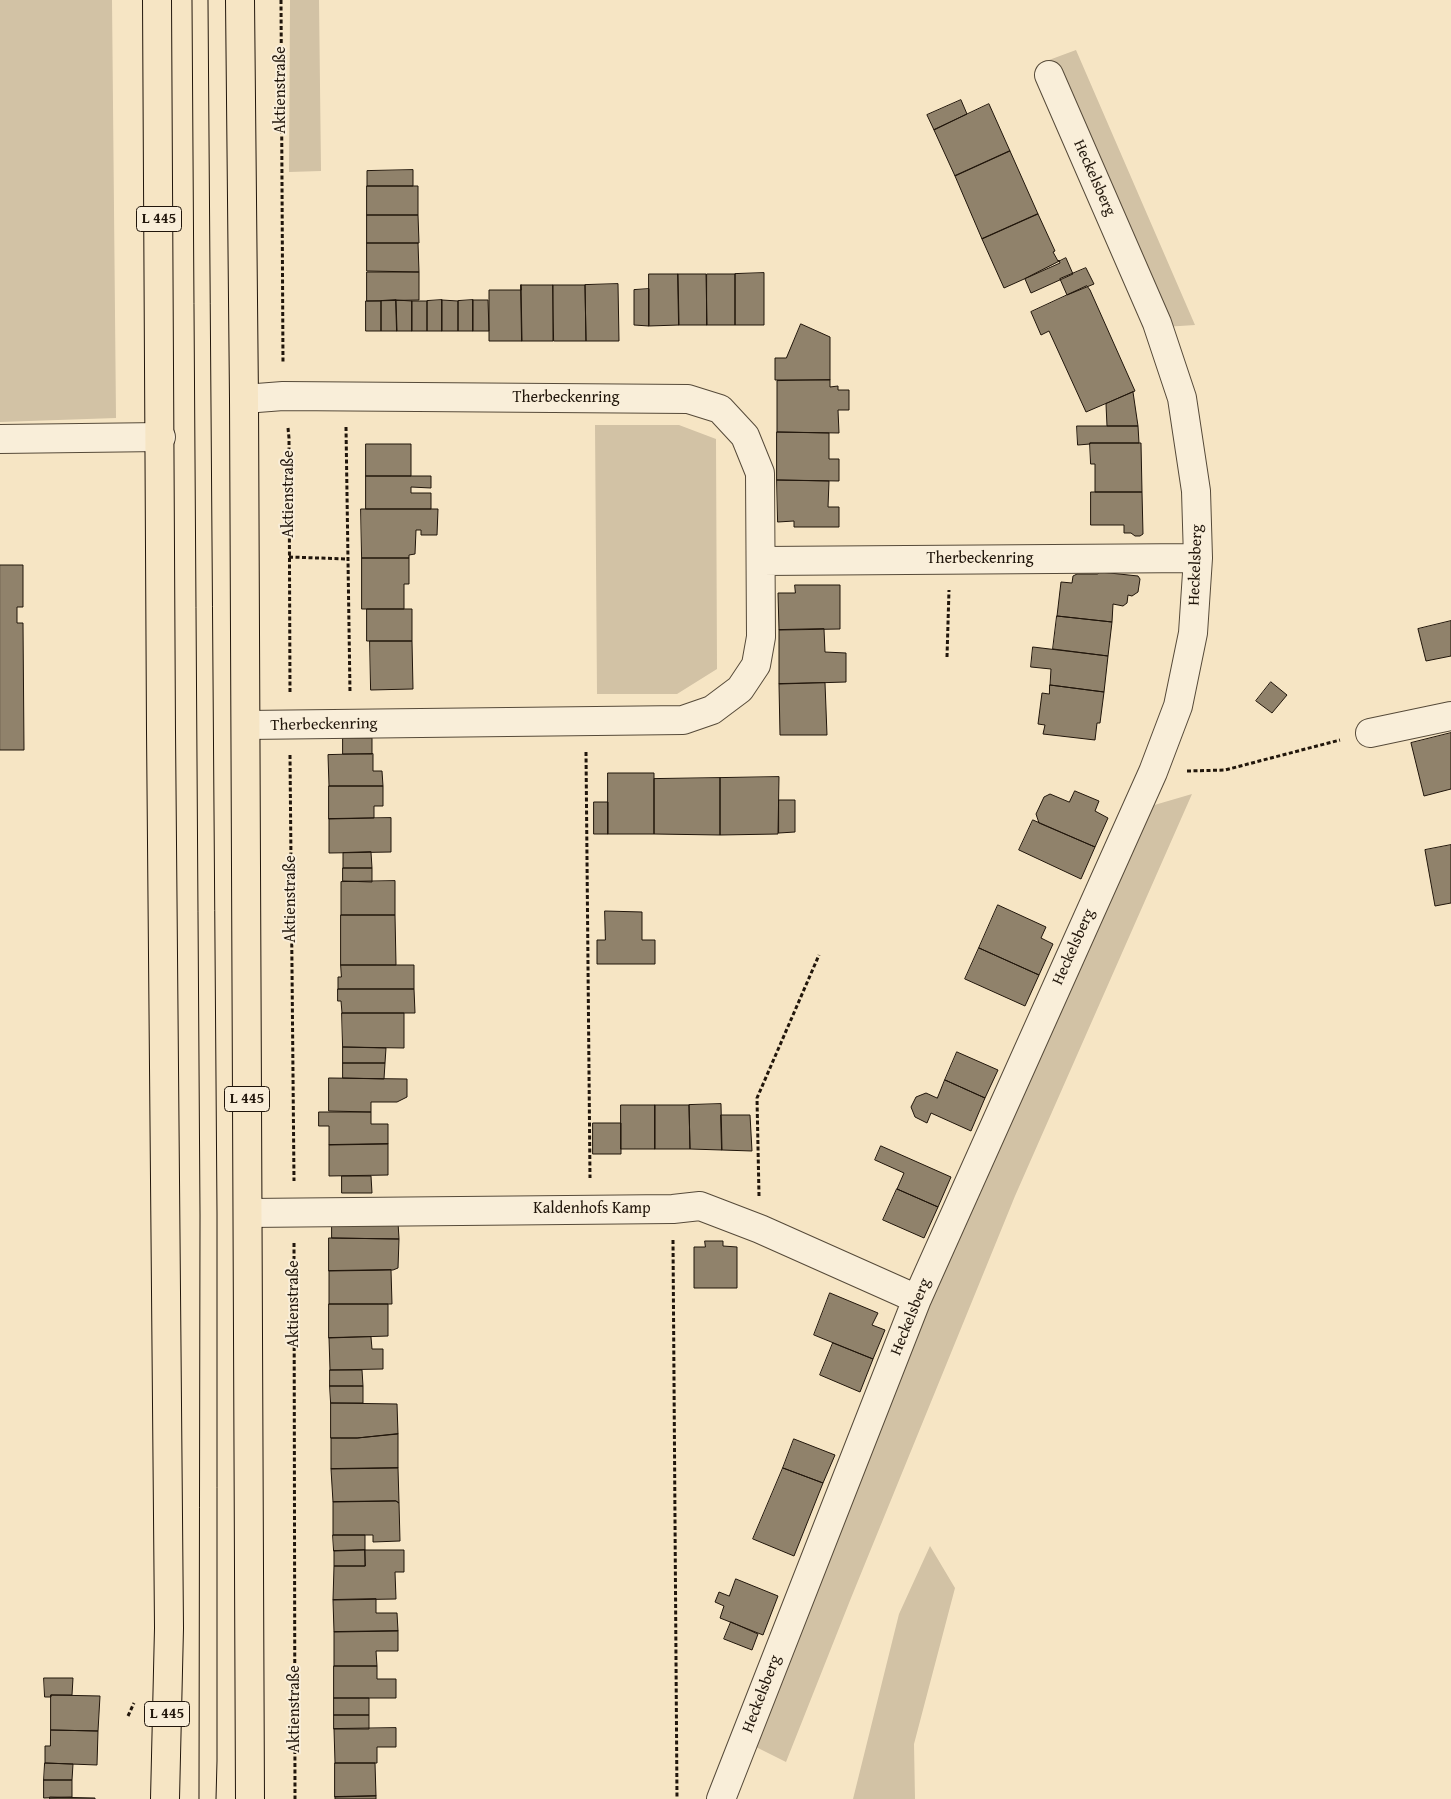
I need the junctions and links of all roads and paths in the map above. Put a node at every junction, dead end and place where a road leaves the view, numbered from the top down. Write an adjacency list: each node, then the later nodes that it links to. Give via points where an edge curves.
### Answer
1 (157, 0): 8 (main road, L 445)
2 (240, 0): 7 (main road, L 445)
3 (281, 0): 5 (path, Aktienstraße)
4 (1049, 75): 11 (street, Heckelsberg, via 1158,323 1182,398 1196,491)
5 (283, 396): 6 (street, Therbeckenring); 7 (street, Therbeckenring); 10 (path, Aktienstraße, via 289,438)
6 (346, 396): 12 (path); 14 (street, Therbeckenring, via 688,399 720,409 745,436 760,473)
7 (244, 399): 19 (main road, L 445)
8 (161, 437): 9 (street); 30 (main road, L 445, via 170,1628)
9 (0, 439)
10 (289, 557): 12 (path); 20 (path, Aktienstraße)
11 (1198, 558): 13 (street, Therbeckenring); 22 (street, Heckelsberg, via 1193,633 1178,706)
12 (348, 559): 18 (path)
13 (949, 559): 14 (street, Therbeckenring); 15 (path)
14 (762, 561): 17 (street, Therbeckenring, via 761,637 756,665 740,689 712,710 683,720)
15 (947, 657)
16 (1451, 716): 21 (street)
17 (585, 721): 18 (street, Therbeckenring); 24 (path)
18 (350, 724): 20 (street, Therbeckenring)
19 (246, 725): 20 (street, Therbeckenring); 27 (main road, L 445)
20 (290, 725): 26 (path, Aktienstraße)
21 (1370, 733): 22 (path, via 1225,770)
22 (1152, 772): 29 (street, Heckelsberg)
23 (819, 955): 28 (path, via 757,1098)
24 (590, 1208): 25 (street, Kaldenhofs Kamp); 26 (street, Kaldenhofs Kamp)
25 (673, 1208): 28 (street, Kaldenhofs Kamp, via 700,1206); 33 (path)
26 (294, 1212): 27 (street, Kaldenhofs Kamp); 32 (path, Aktienstraße)
27 (248, 1213): 31 (main road, L 445)
28 (760, 1230): 29 (street, Kaldenhofs Kamp)
29 (917, 1299): 34 (street, Heckelsberg)
30 (165, 1799)
31 (250, 1799)
32 (295, 1799)
33 (677, 1799)
34 (720, 1799)

